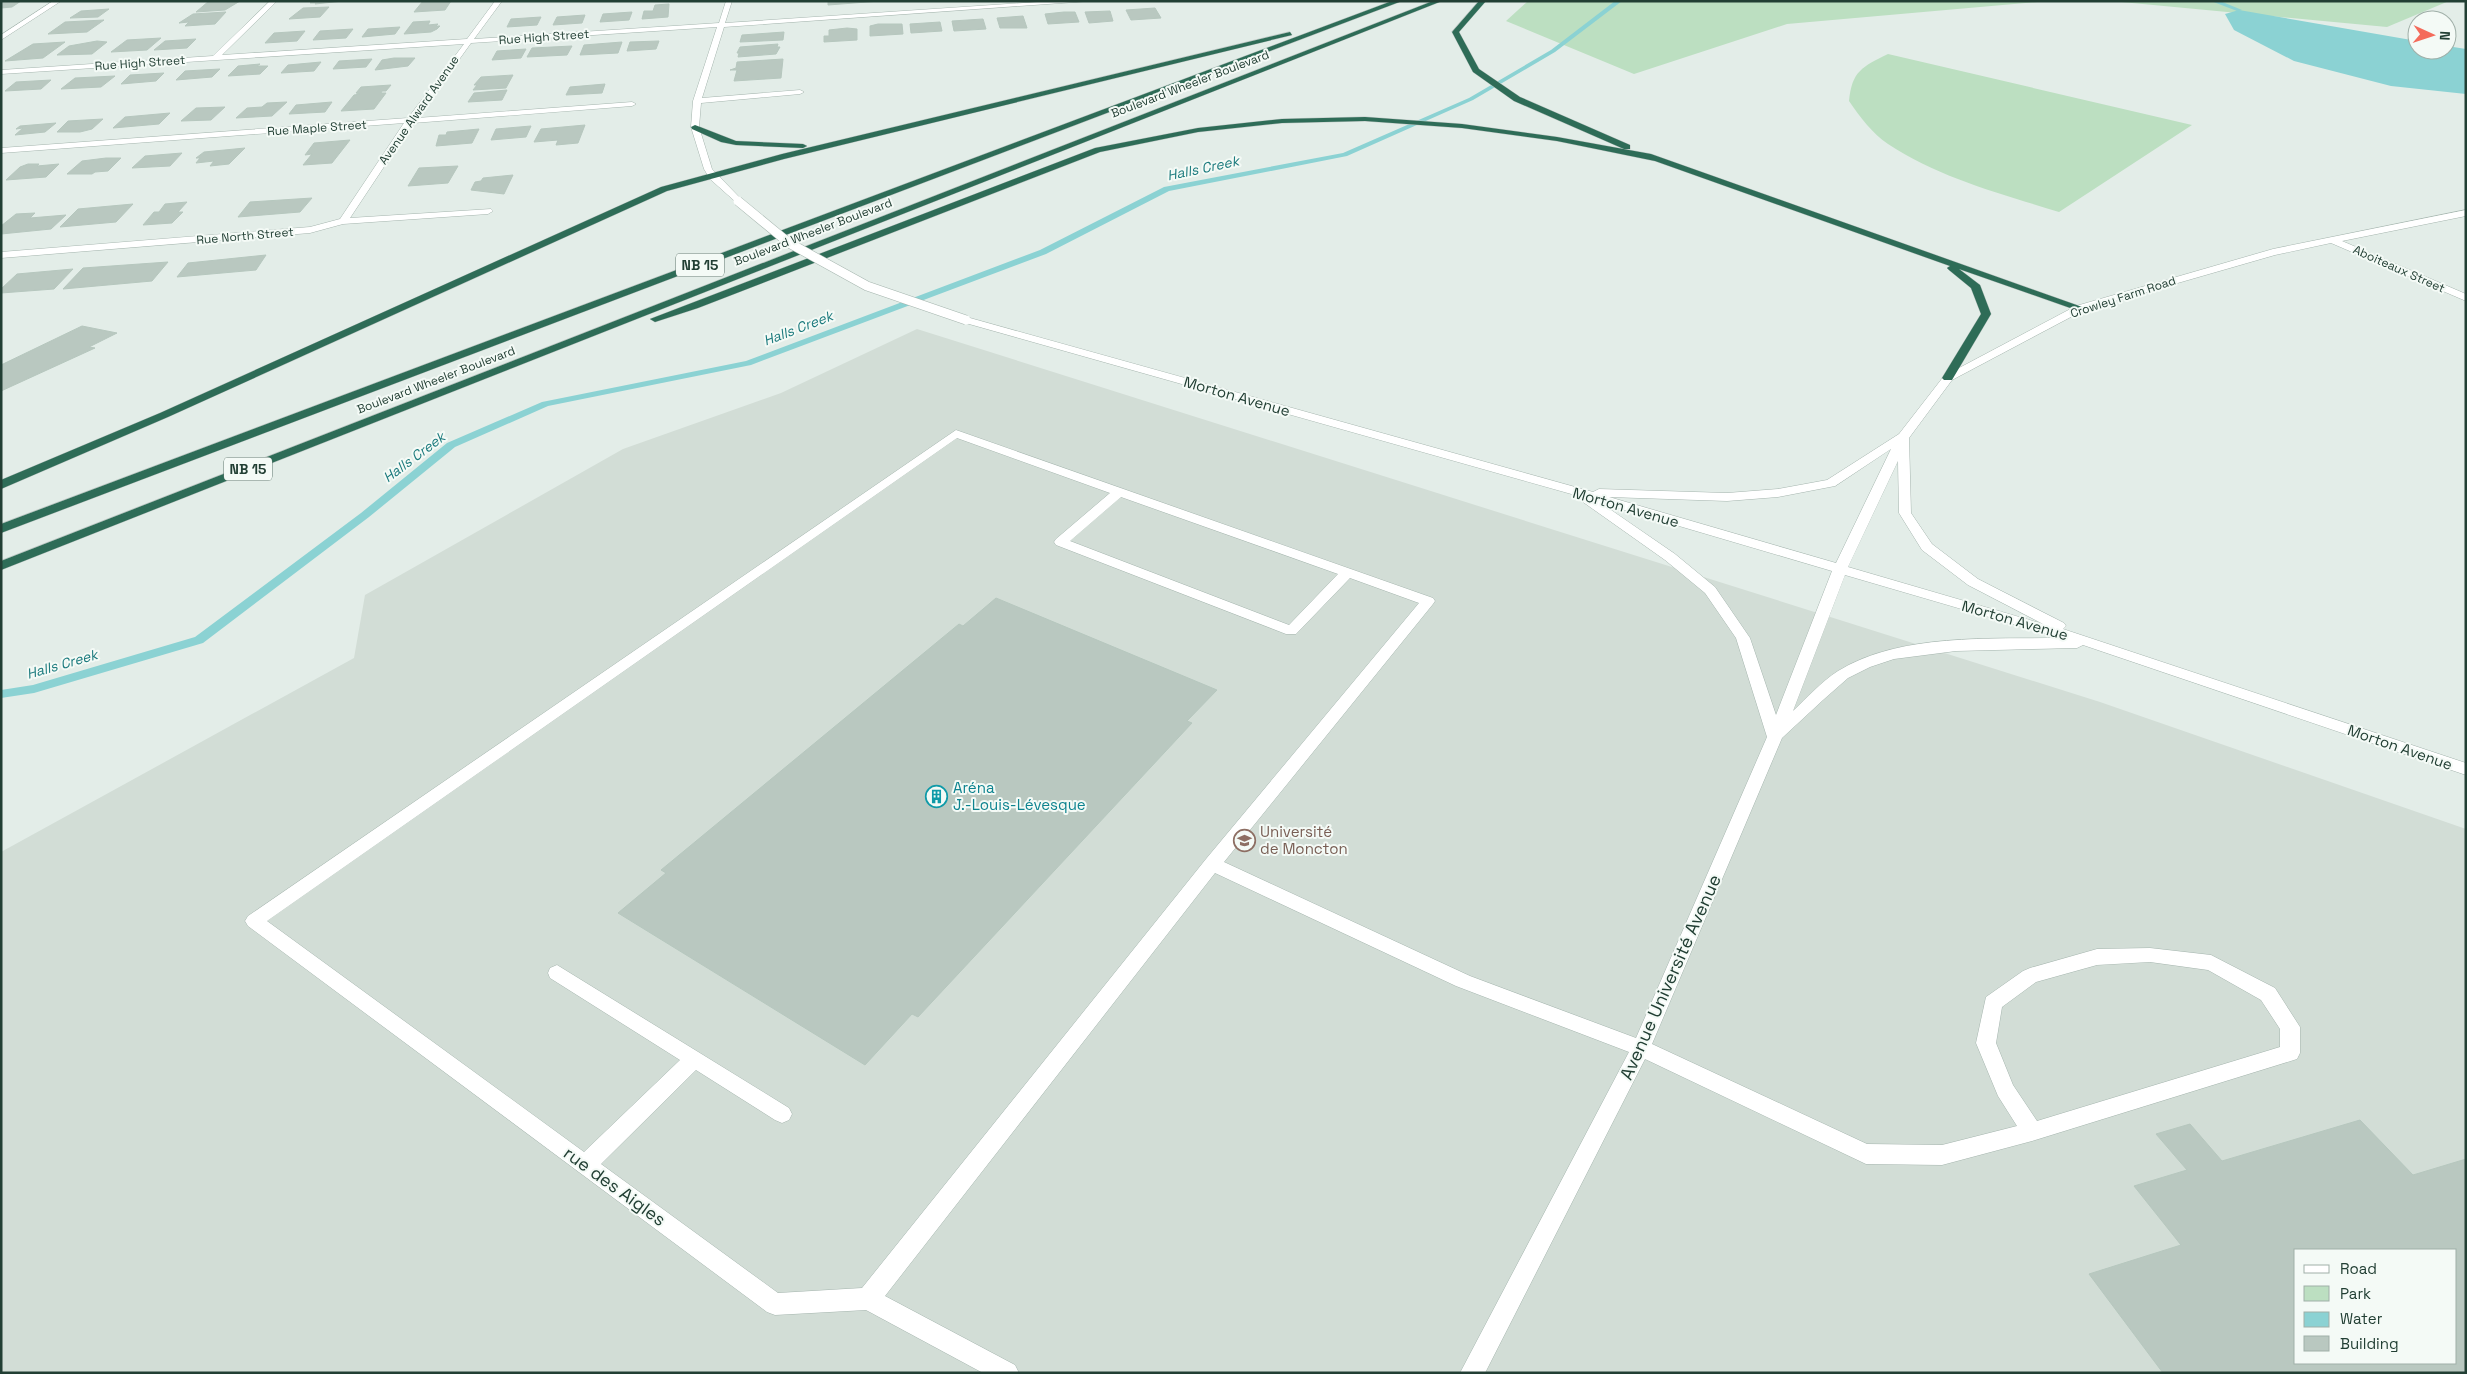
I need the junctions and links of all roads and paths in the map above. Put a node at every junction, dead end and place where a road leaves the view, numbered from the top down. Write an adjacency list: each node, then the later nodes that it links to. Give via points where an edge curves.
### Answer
1 (58, 1): 13 (street)
2 (274, 1): 15 (street)
3 (498, 1): 14 (street, Avenue Alward Avenue)
4 (729, 1): 12 (street)
5 (925, 1): 11 (street)
6 (1087, 1): 11 (street, Rue High Street)
7 (1381, 1): 22 (highway, via 1299,32)
8 (1399, 1): 40 (highway, Boulevard Wheeler Boulevard / NB 15)
9 (1440, 1): 34 (highway, Boulevard Wheeler Boulevard / NB 15)
10 (1483, 1): 24 (highway, via 1454,32 1476,70 1517,99)
11 (927, 12): 12 (street, Rue High Street)
12 (722, 25): 14 (street, Rue High Street); 18 (street)
13 (1, 38)
14 (466, 42): 15 (street, Rue High Street); 20 (street, Avenue Alward Avenue)
15 (214, 58): 16 (street, Rue High Street)
16 (1, 72)
17 (800, 92): 18 (street)
18 (697, 101): 21 (street)
19 (632, 104): 20 (street, Rue Maple Street)
20 (410, 121): 23 (street, Rue Maple Street); 28 (street, Avenue Alward Avenue)
21 (695, 127): 22 (highway, via 736,143 801,147); 25 (street)
22 (864, 137): 25 (highway)
23 (1, 150)
24 (1656, 159): 31 (highway); 34 (highway, via 1557,139 1462,126 1365,119 1282,121 1198,130 1098,150 694,306)
25 (713, 177): 37 (highway, via 664,189 164,415); 39 (street, Morton Avenue, bridge, via 789,243 867,286 966,320)
26 (488, 211): 28 (street, Rue North Street)
27 (2466, 212): 29 (street, Crowley Farm Road)
28 (342, 221): 30 (street, Rue North Street, via 310,230)
29 (2332, 240): 32 (street, Aboiteaux Street); 33 (street, Crowley Farm Road, via 2273,252)
30 (1, 255)
31 (1944, 260): 33 (highway); 35 (highway, via 1976,287 1986,314)
32 (2466, 298)
33 (2080, 308): 35 (street, Crowley Farm Road)
34 (495, 372): 41 (highway, Boulevard Wheeler Boulevard / NB 15)
35 (1948, 378): 36 (street, Crowley Farm Road)
36 (1902, 437): 39 (street, via 1831,483 1778,493 1727,497); 42 (street, Crowley Farm Road); 44 (street, via 1905,513 1926,547 1973,582)
37 (1, 485)
38 (1119, 492): 43 (street); 43 (street, via 1061,542 1292,631); 53 (street, rue des Aigles, via 956,434 254,921)
39 (1578, 492): 42 (street, Morton Avenue); 45 (street, via 1670,557 1710,590 1743,638)
40 (1, 529)
41 (1, 566)
42 (1840, 569): 44 (street, Morton Avenue); 45 (street, Avenue Université Avenue)
43 (1347, 573): 47 (street, via 1428,602)
44 (2093, 643): 45 (street, via 1965,645 1885,656 1844,674); 46 (street, Morton Avenue)
45 (1775, 737): 49 (street, Avenue Université Avenue)
46 (2466, 770)
47 (1212, 864): 49 (street, via 1463,981); 54 (street)
48 (557, 973): 50 (street)
49 (1641, 1048): 52 (street, via 1866,1154 1942,1155); 56 (street, Avenue Université Avenue)
50 (694, 1059): 51 (street); 53 (street)
51 (782, 1114)
52 (2032, 1132): 52 (street, via 2005,1090 1986,1043 1993,1003 2030,976 2097,957 2150,954 2211,963 2268,994 2290,1027 2290,1054)
53 (585, 1164): 54 (street, rue des Aigles, via 775,1304)
54 (868, 1300): 55 (street)
55 (1006, 1373)
56 (1472, 1373)

